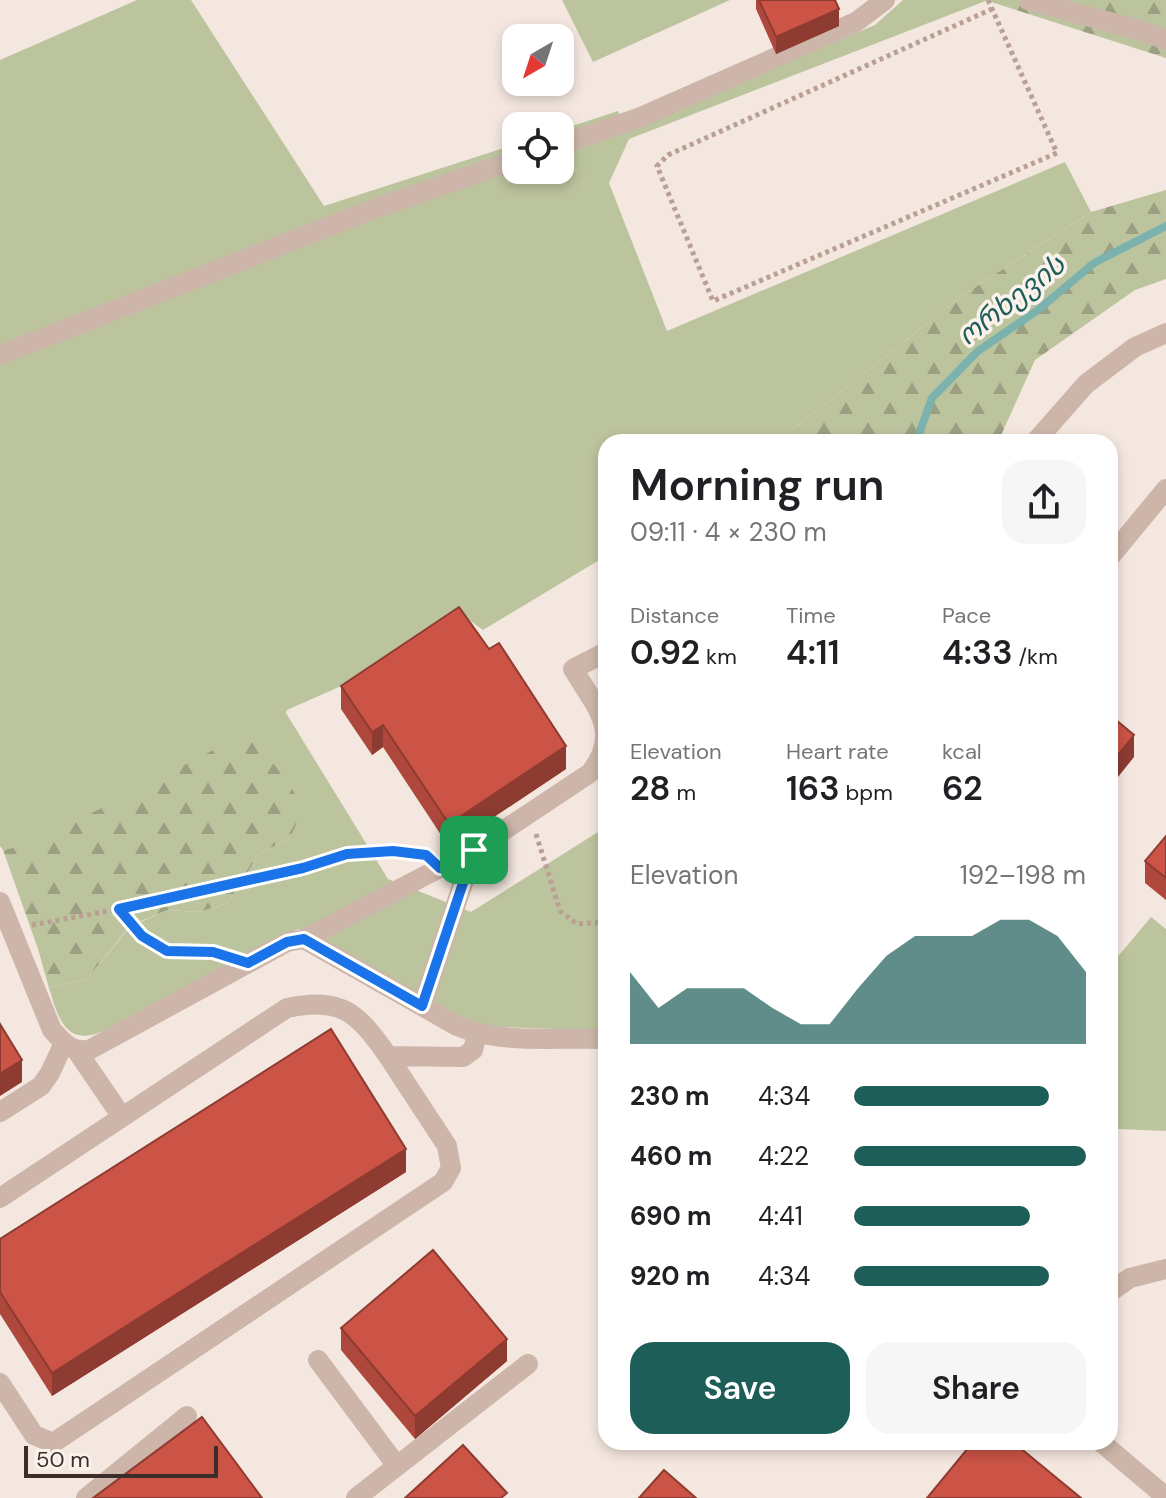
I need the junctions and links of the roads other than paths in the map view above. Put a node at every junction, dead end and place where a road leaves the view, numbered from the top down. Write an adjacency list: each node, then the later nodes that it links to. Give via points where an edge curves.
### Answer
1 (885, 0): 4 (street, via 856,22 641,117)
2 (1028, 0): 3 (street)
3 (1166, 40)
4 (574, 140)
5 (502, 165): 7 (street, via 376,208)
6 (1166, 333): 8 (street, via 1135,347 1086,384)
7 (0, 355)
8 (1042, 434)
9 (1166, 489): 10 (street)
10 (1118, 547)
11 (598, 656): 12 (street, via 573,669)
12 (598, 710)
13 (598, 764): 14 (street)
14 (474, 850): 16 (street); 17 (street)
15 (3, 914): 20 (street)
16 (304, 939): 17 (street); 20 (street, via 287,942 89,1050)
17 (422, 1006): 18 (street)
18 (477, 1034): 19 (street); 21 (street, via 473,1050 463,1057)
19 (598, 1039)
20 (64, 1041): 22 (street, via 41,1086); 23 (street)
21 (388, 1056): 23 (street, via 367,1026 349,1013 329,1005 287,1008); 29 (street, via 447,1146 451,1168 443,1182 53,1443 34,1435)
22 (0, 1112)
23 (122, 1117): 24 (street)
24 (0, 1198)
25 (1166, 1269): 26 (street)
26 (1118, 1286)
27 (318, 1360): 32 (street)
28 (528, 1364): 32 (street)
29 (0, 1383)
30 (187, 1416): 34 (street)
31 (1110, 1450): 33 (street)
32 (397, 1466): 35 (street)
33 (1166, 1497)
34 (86, 1498)
35 (356, 1498)

